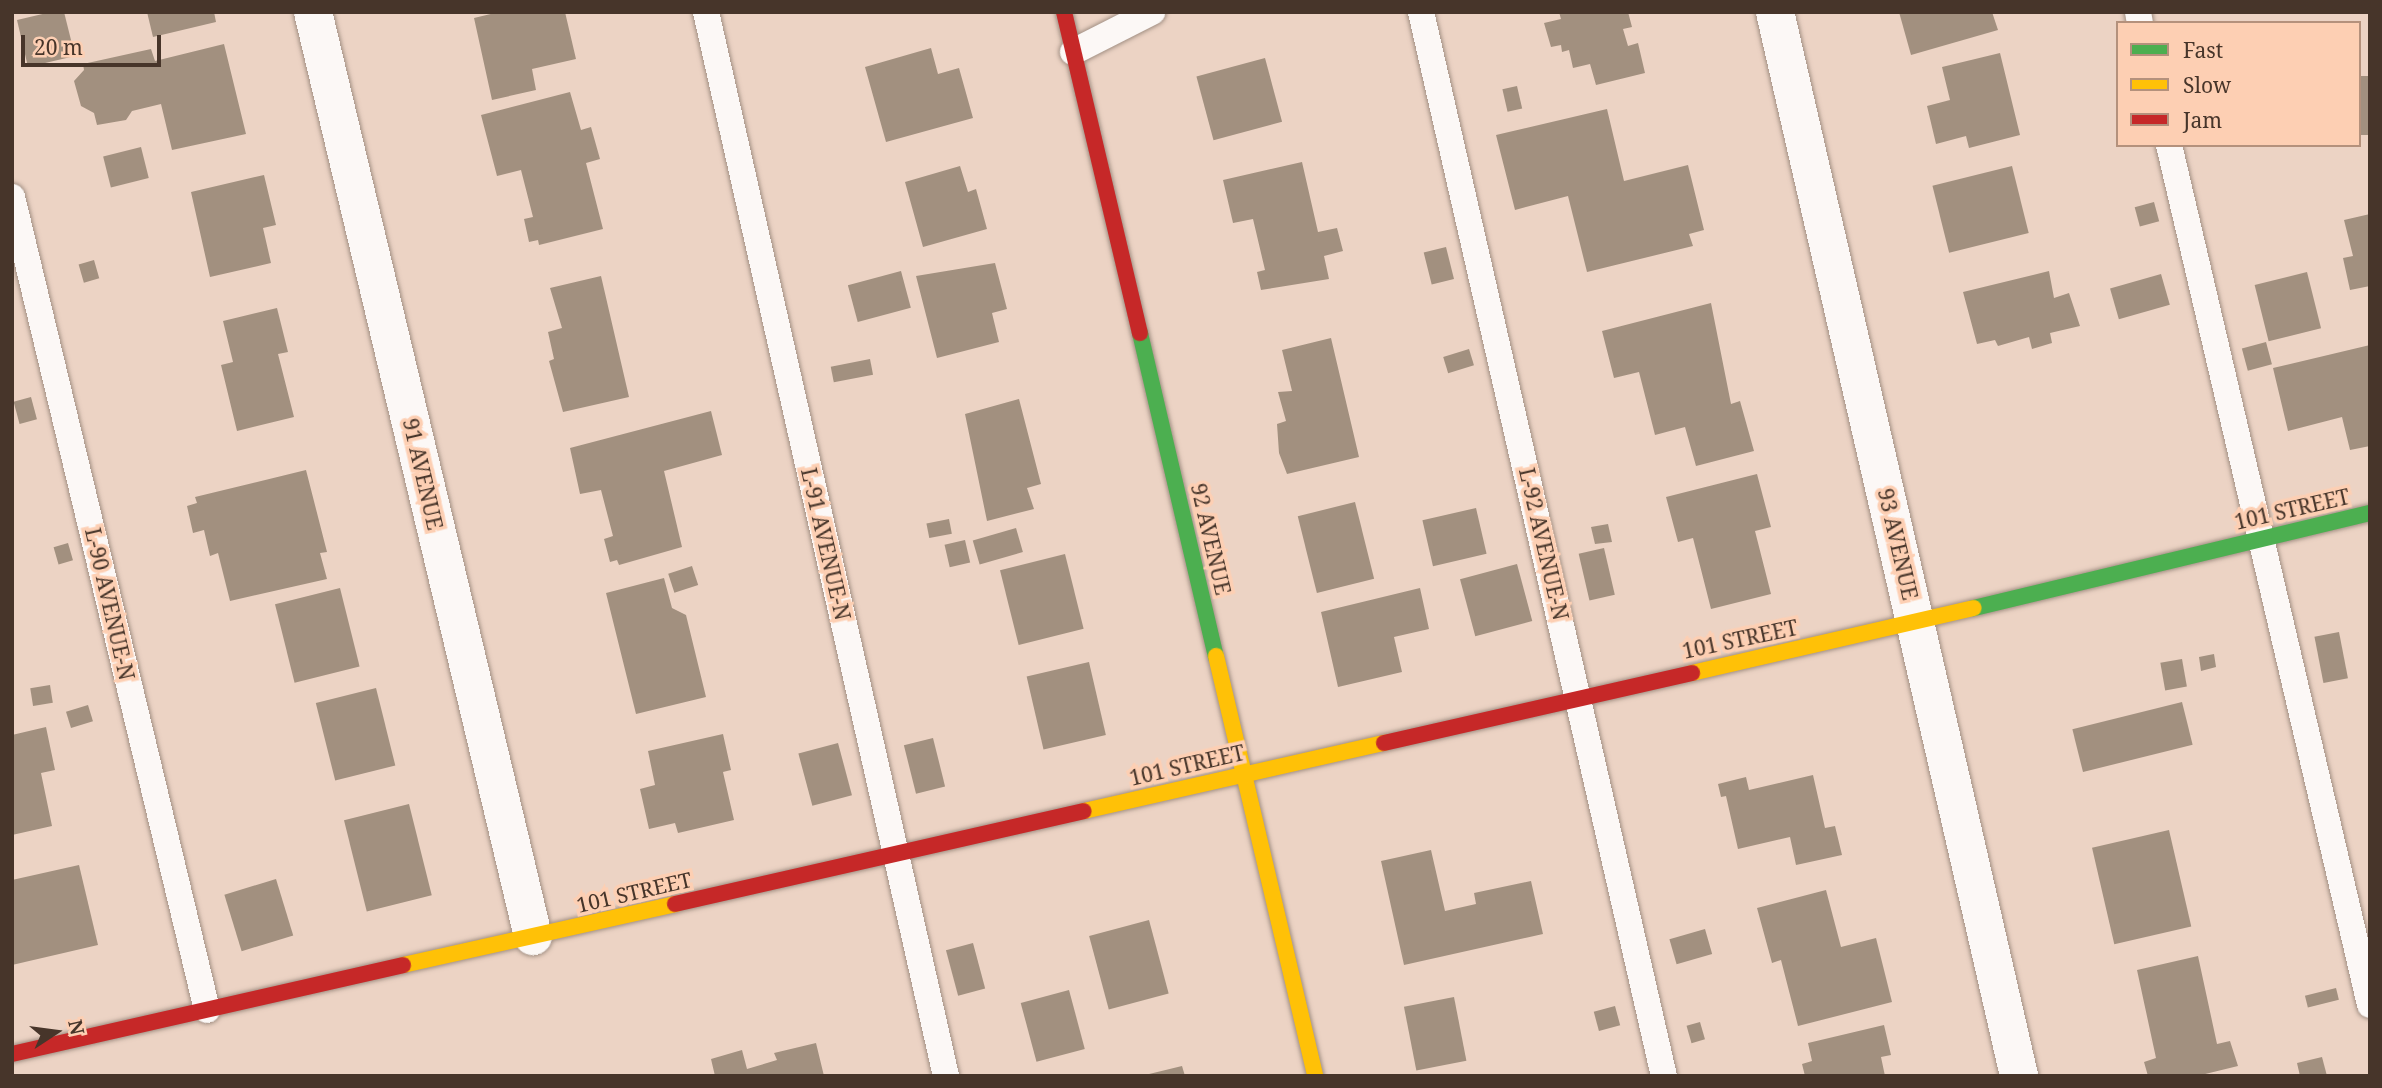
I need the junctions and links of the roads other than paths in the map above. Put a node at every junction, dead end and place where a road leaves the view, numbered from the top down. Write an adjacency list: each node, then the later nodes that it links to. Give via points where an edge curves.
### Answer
1 (313, 12): 16 (street, 91 AVENUE)
2 (706, 12): 15 (lane, L-91 AVENUE-N)
3 (1064, 12): 7 (street, 92 AVENUE)
4 (1152, 12): 7 (lane)
5 (1421, 12): 13 (lane, L-92 AVENUE-N)
6 (1775, 12): 12 (street, 93 AVENUE)
7 (1073, 52): 14 (street, 92 AVENUE)
8 (2169, 147): 11 (lane)
9 (12, 197): 18 (lane, L-90 AVENUE-N)
10 (2370, 513): 11 (street, 101 STREET)
11 (2262, 537): 12 (street, 101 STREET); 17 (lane)
12 (1916, 622): 13 (street, 101 STREET); 23 (street, 93 AVENUE)
13 (1579, 695): 14 (street, 101 STREET); 22 (lane, L-92 AVENUE-N)
14 (1246, 774): 15 (street, 101 STREET); 21 (street, 92 AVENUE)
15 (895, 854): 16 (street, 101 STREET); 20 (lane, L-91 AVENUE-N)
16 (533, 936): 18 (street, 101 STREET)
17 (2370, 1004)
18 (207, 1010): 19 (street, 101 STREET)
19 (12, 1054)
20 (946, 1076)
21 (1315, 1076)
22 (1664, 1076)
23 (2019, 1076)

